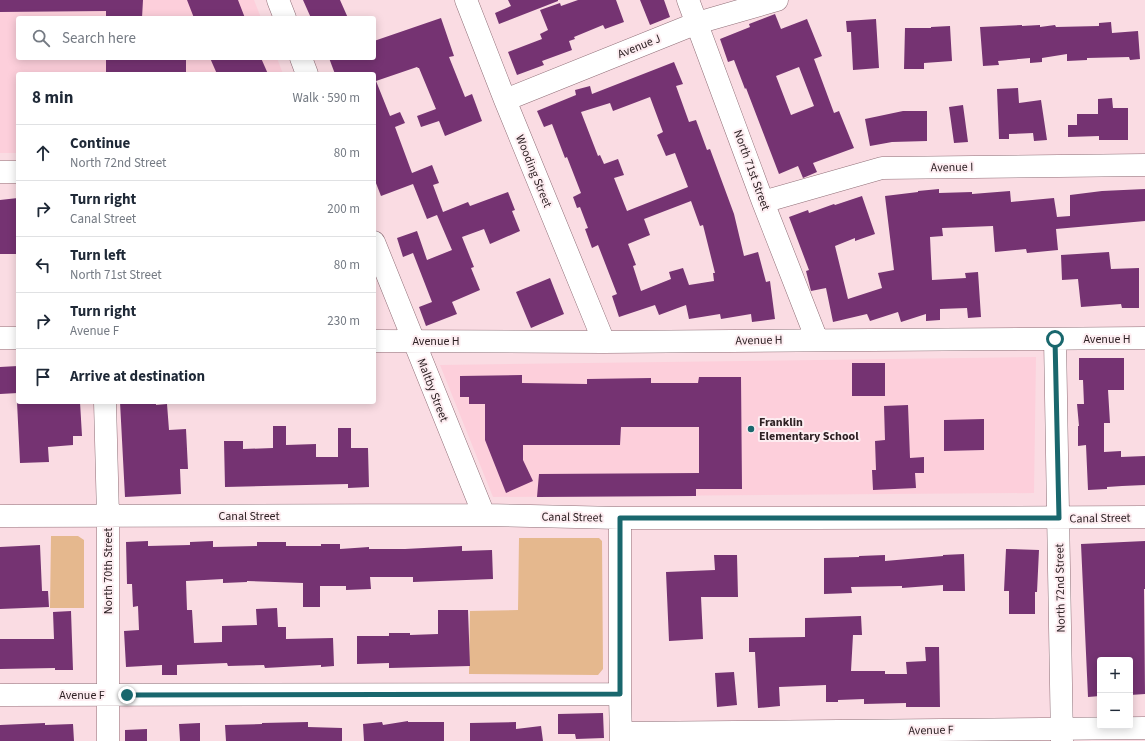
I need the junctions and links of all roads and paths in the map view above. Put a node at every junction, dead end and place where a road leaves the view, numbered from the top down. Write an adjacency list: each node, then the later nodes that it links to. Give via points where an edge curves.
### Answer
1 (278, 0): 5 (street)
2 (466, 0): 9 (street, Wooding Street)
3 (688, 0): 6 (street, North 71st Street)
4 (777, 0): 6 (street, Avenue J)
5 (284, 16)
6 (697, 23): 9 (street, Avenue J); 13 (street, North 71st Street)
7 (302, 60): 8 (street)
8 (306, 72)
9 (505, 100): 22 (street, Wooding Street)
10 (1145, 165): 13 (street, Avenue I, via 882,168)
11 (0, 172): 12 (street)
12 (16, 172)
13 (763, 202): 19 (street, North 71st Street)
14 (376, 247): 21 (street, Maltby Street)
15 (0, 338): 16 (street)
16 (16, 338)
17 (1145, 338): 18 (street, Avenue H)
18 (1055, 339): 19 (street, Avenue H); 29 (street, North 72nd Street)
19 (817, 340): 22 (street, Avenue H)
20 (376, 341): 21 (street, Avenue H)
21 (414, 341): 22 (street, Avenue H); 24 (street, Maltby Street)
22 (604, 342)
23 (105, 404): 26 (street, North 70th Street)
24 (484, 515): 26 (street, Canal Street); 28 (street, Canal Street)
25 (0, 516): 26 (street, Canal Street)
26 (108, 516): 32 (street, North 70th Street)
27 (1145, 517): 29 (street, Canal Street)
28 (620, 518): 29 (street, Canal Street); 30 (street)
29 (1059, 518): 34 (street, North 72nd Street)
30 (620, 694): 32 (street, Avenue F); 35 (street)
31 (0, 695): 32 (street, Avenue F)
32 (108, 695): 36 (street, North 70th Street)
33 (1145, 728): 34 (street, Avenue F)
34 (1062, 735): 35 (street, Avenue F)
35 (621, 737)
36 (108, 741)

